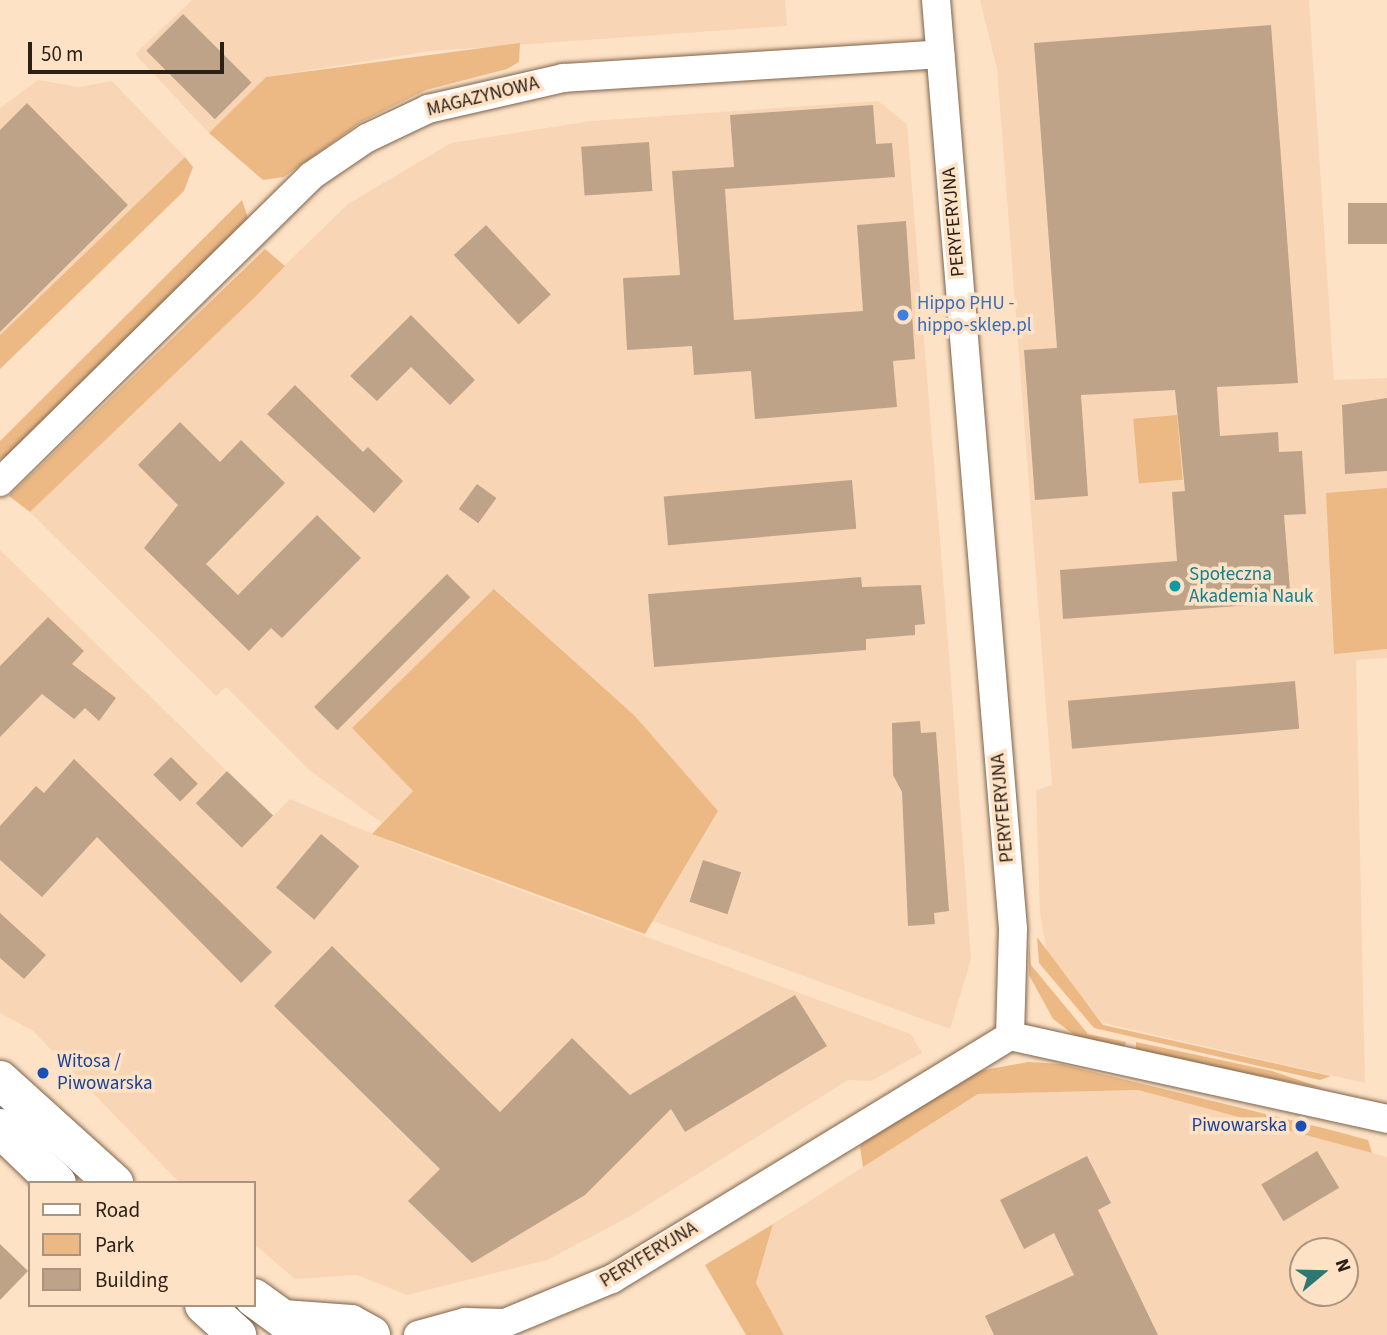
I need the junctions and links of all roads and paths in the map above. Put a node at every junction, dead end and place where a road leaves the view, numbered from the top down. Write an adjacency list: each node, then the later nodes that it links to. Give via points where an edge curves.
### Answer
1 (936, 0): 2 (street, PERYFERYJNA)
2 (940, 54): 3 (street, MAGAZYNOWA, via 563,78 428,109 367,138 311,176); 4 (street, PERYFERYJNA, via 1013,929)
3 (0, 482)
4 (1010, 1036): 6 (street); 13 (street, PERYFERYJNA, via 612,1279)
5 (0, 1080): 9 (main road)
6 (1387, 1119)
7 (0, 1128): 8 (main road)
8 (55, 1181)
9 (112, 1181)
10 (256, 1299): 12 (main road)
11 (206, 1307): 14 (main road)
12 (307, 1329): 15 (main road, via 351,1324)
13 (498, 1329): 16 (street, PERYFERYJNA, via 465,1322)
14 (237, 1335)
15 (371, 1335)
16 (418, 1335)

